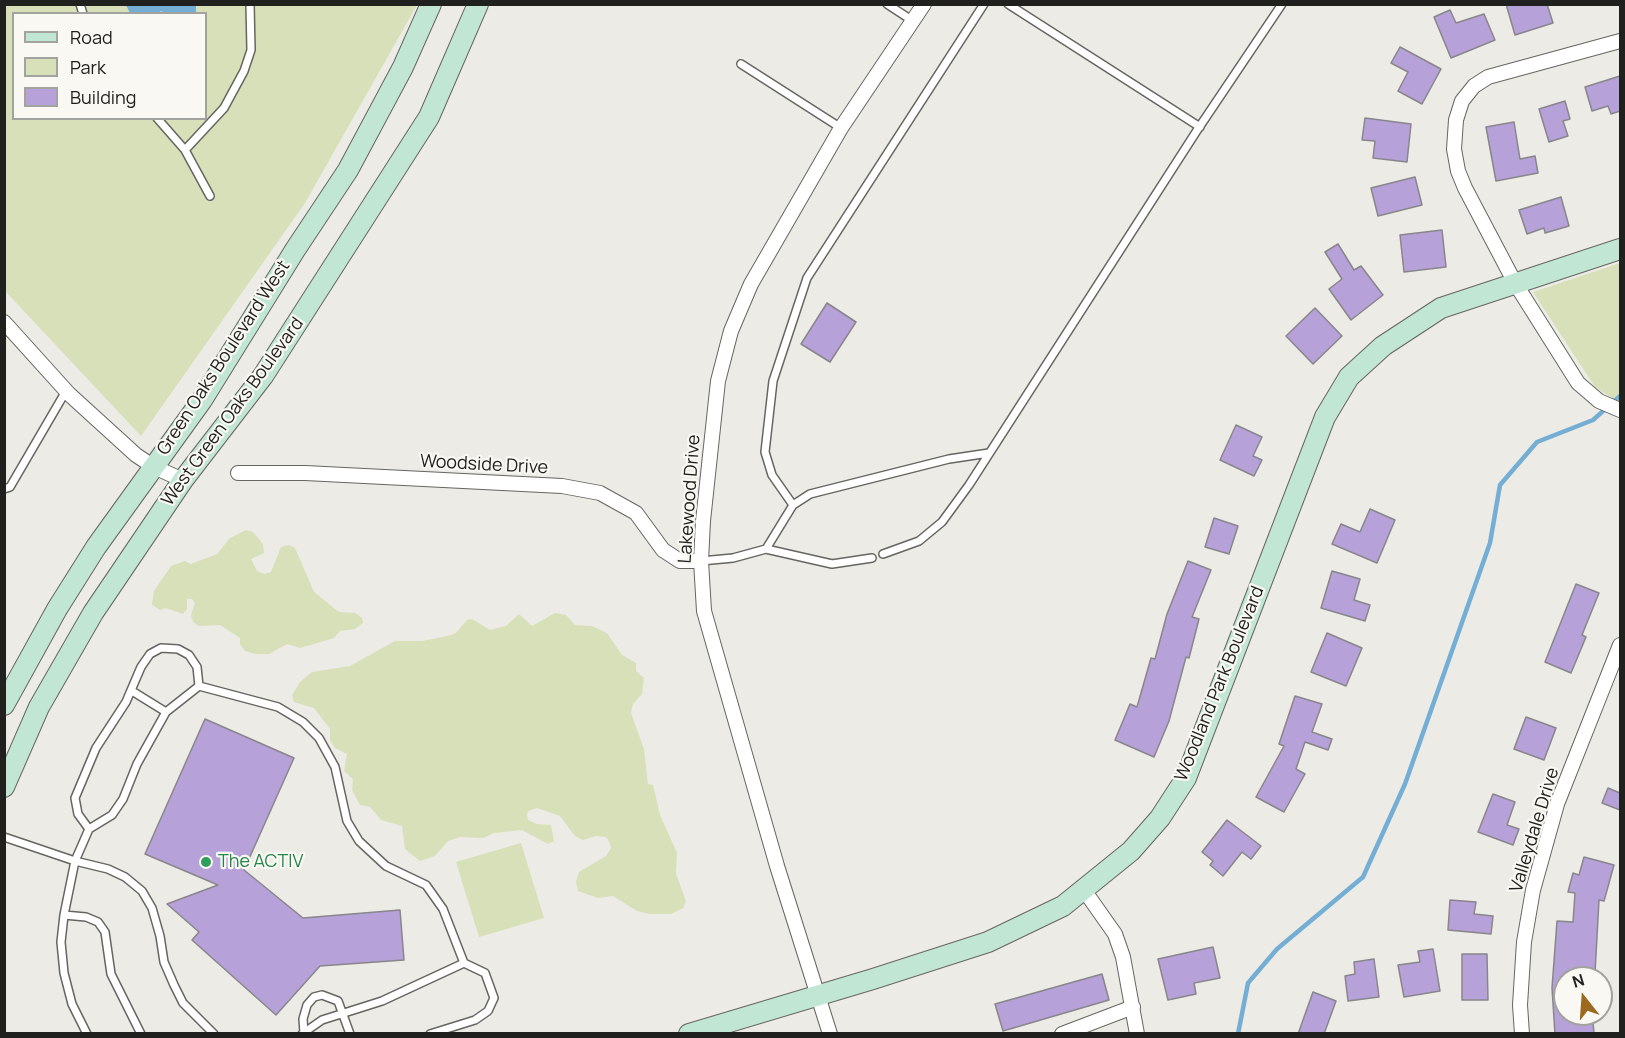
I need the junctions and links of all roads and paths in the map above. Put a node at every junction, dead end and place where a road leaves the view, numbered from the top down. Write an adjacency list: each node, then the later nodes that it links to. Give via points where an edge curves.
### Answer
1 (250, 4): 15 (lane, via 251,50 244,71 224,108)
2 (431, 4): 23 (main road, Green Oaks Boulevard West, via 403,67 348,170 202,400)
3 (477, 4): 25 (main road, West Green Oaks Boulevard, via 429,117 263,376)
4 (887, 4): 9 (lane)
5 (924, 4): 9 (street, Lakewood Drive)
6 (984, 4): 27 (lane, via 807,278 773,381 765,452 772,475)
7 (1008, 4): 13 (lane)
8 (1282, 4): 13 (lane)
9 (913, 21): 14 (street, Lakewood Drive)
10 (1620, 41): 18 (street, via 1488,77 1462,101 1454,149 1458,171)
11 (741, 64): 14 (lane)
12 (160, 120): 15 (lane)
13 (1200, 127): 22 (lane)
14 (841, 128): 31 (street, Lakewood Drive, via 751,284 731,331 718,381)
15 (185, 150): 16 (lane)
16 (210, 196)
17 (1620, 249): 18 (main road, Woodland Park Boulevard)
18 (1515, 283): 21 (street, via 1578,382 1599,402); 41 (main road, Woodland Park Boulevard, via 1441,308 1383,346 1349,377 1325,417 1186,778 1160,818 1131,851)
19 (4, 322): 20 (street)
20 (66, 391): 23 (street); 26 (lane, via 10,487)
21 (1620, 410)
22 (989, 453): 27 (lane, via 949,459 810,494); 29 (lane, via 942,522 919,541)
23 (154, 467): 25 (street); 35 (main road, Green Oaks Boulevard West, via 96,547)
24 (238, 473): 31 (street, Woodside Drive, via 562,486 600,493 636,513 663,550 680,561)
25 (183, 480): 37 (main road, West Green Oaks Boulevard, via 93,613 39,706)
26 (4, 489)
27 (794, 505): 28 (lane)
28 (766, 549): 30 (lane, via 832,564); 31 (lane)
29 (883, 554)
30 (872, 558)
31 (701, 561): 44 (street, Lakewood Drive, via 704,611)
32 (1620, 645): 57 (street, Valleydale Drive, via 1557,804 1533,890 1524,942)
33 (199, 686): 34 (lane, via 197,667 189,655 178,649 161,648 150,654); 36 (lane); 43 (lane, via 278,707 303,722 319,738 335,767 347,821 359,842 386,866 426,885 442,907)
34 (132, 691): 36 (lane); 38 (lane, via 96,748 75,798 78,814)
35 (4, 705)
36 (166, 712): 38 (lane, via 123,799 112,815)
37 (4, 787)
38 (89, 829): 40 (lane)
39 (4, 837): 40 (lane)
40 (75, 861): 42 (lane); 50 (lane, via 108,869 142,891 152,908 164,962 183,1003)
41 (1084, 890): 44 (main road, Woodland Park Boulevard, via 1063,906 988,942); 45 (street, via 1115,934)
42 (64, 915): 48 (lane, via 64,973 72,1004); 49 (lane, via 86,917 98,922 105,932 111,974)
43 (464, 963): 46 (lane, via 412,988); 52 (lane, via 485,973 494,998 488,1011 475,1020)
44 (818, 996): 53 (main road, Woodland Park Boulevard); 54 (street, Lakewood Drive)
45 (1133, 1007): 55 (street); 56 (street)
46 (343, 1013): 47 (lane, via 322,1020); 47 (lane, via 338,1001 329,996 314,997 307,1005); 51 (lane)
47 (303, 1033)
48 (87, 1034)
49 (141, 1034)
50 (214, 1034)
51 (350, 1034)
52 (430, 1034)
53 (689, 1034)
54 (830, 1034)
55 (1062, 1034)
56 (1137, 1034)
57 (1522, 1034)

